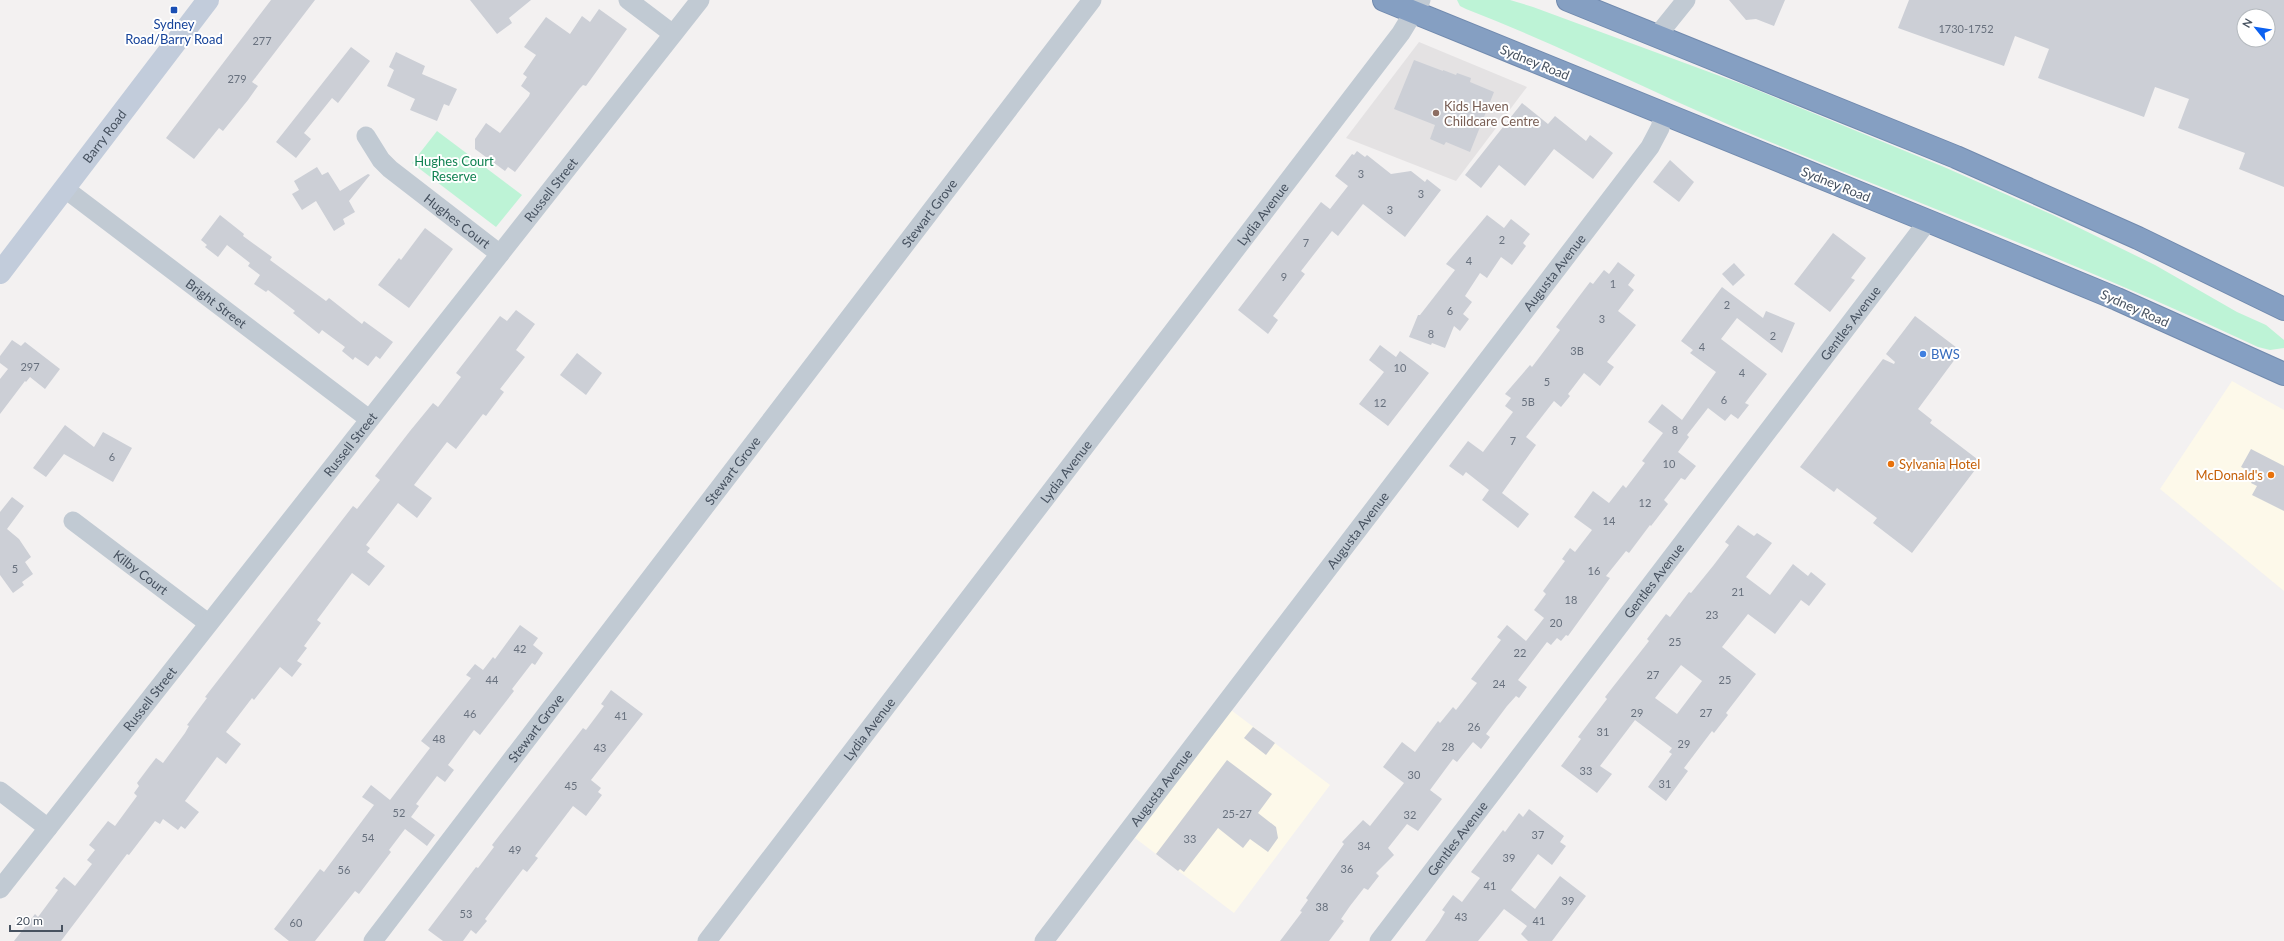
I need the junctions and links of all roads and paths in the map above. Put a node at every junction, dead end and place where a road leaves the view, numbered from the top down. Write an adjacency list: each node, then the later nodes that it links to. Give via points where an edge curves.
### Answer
1 (208, 0): 13 (main road, Barry Road)
2 (628, 0): 9 (street)
3 (700, 0): 9 (street, Russell Street)
4 (1092, 0): 25 (street, Stewart Grove)
5 (1384, 0): 8 (highway, Sydney Road)
6 (1568, 0): 10 (highway)
7 (1686, 0): 10 (street)
8 (1417, 7): 11 (highway, Sydney Road); 26 (street, Lydia Avenue)
9 (673, 34): 15 (street, Russell Street)
10 (1658, 36): 17 (highway, via 1956,157 2138,238)
11 (1664, 114): 14 (highway, Sydney Road); 27 (street, Augusta Avenue, via 1650,146)
12 (366, 136): 15 (street, Hughes Court, via 390,169)
13 (64, 188): 16 (main road, Barry Road); 19 (street, Bright Street)
14 (1928, 221): 18 (highway, Sydney Road, via 2116,299); 28 (street, Gentles Avenue)
15 (500, 254): 19 (street, Russell Street)
16 (0, 272)
17 (2284, 309)
18 (2284, 374)
19 (369, 419): 21 (street, Russell Street)
20 (73, 521): 21 (street, Kilby Court)
21 (208, 623): 23 (street, Russell Street)
22 (0, 791): 23 (street)
23 (48, 828): 24 (street, Russell Street)
24 (0, 889)
25 (373, 941)
26 (707, 941)
27 (1044, 941)
28 (1379, 941)

